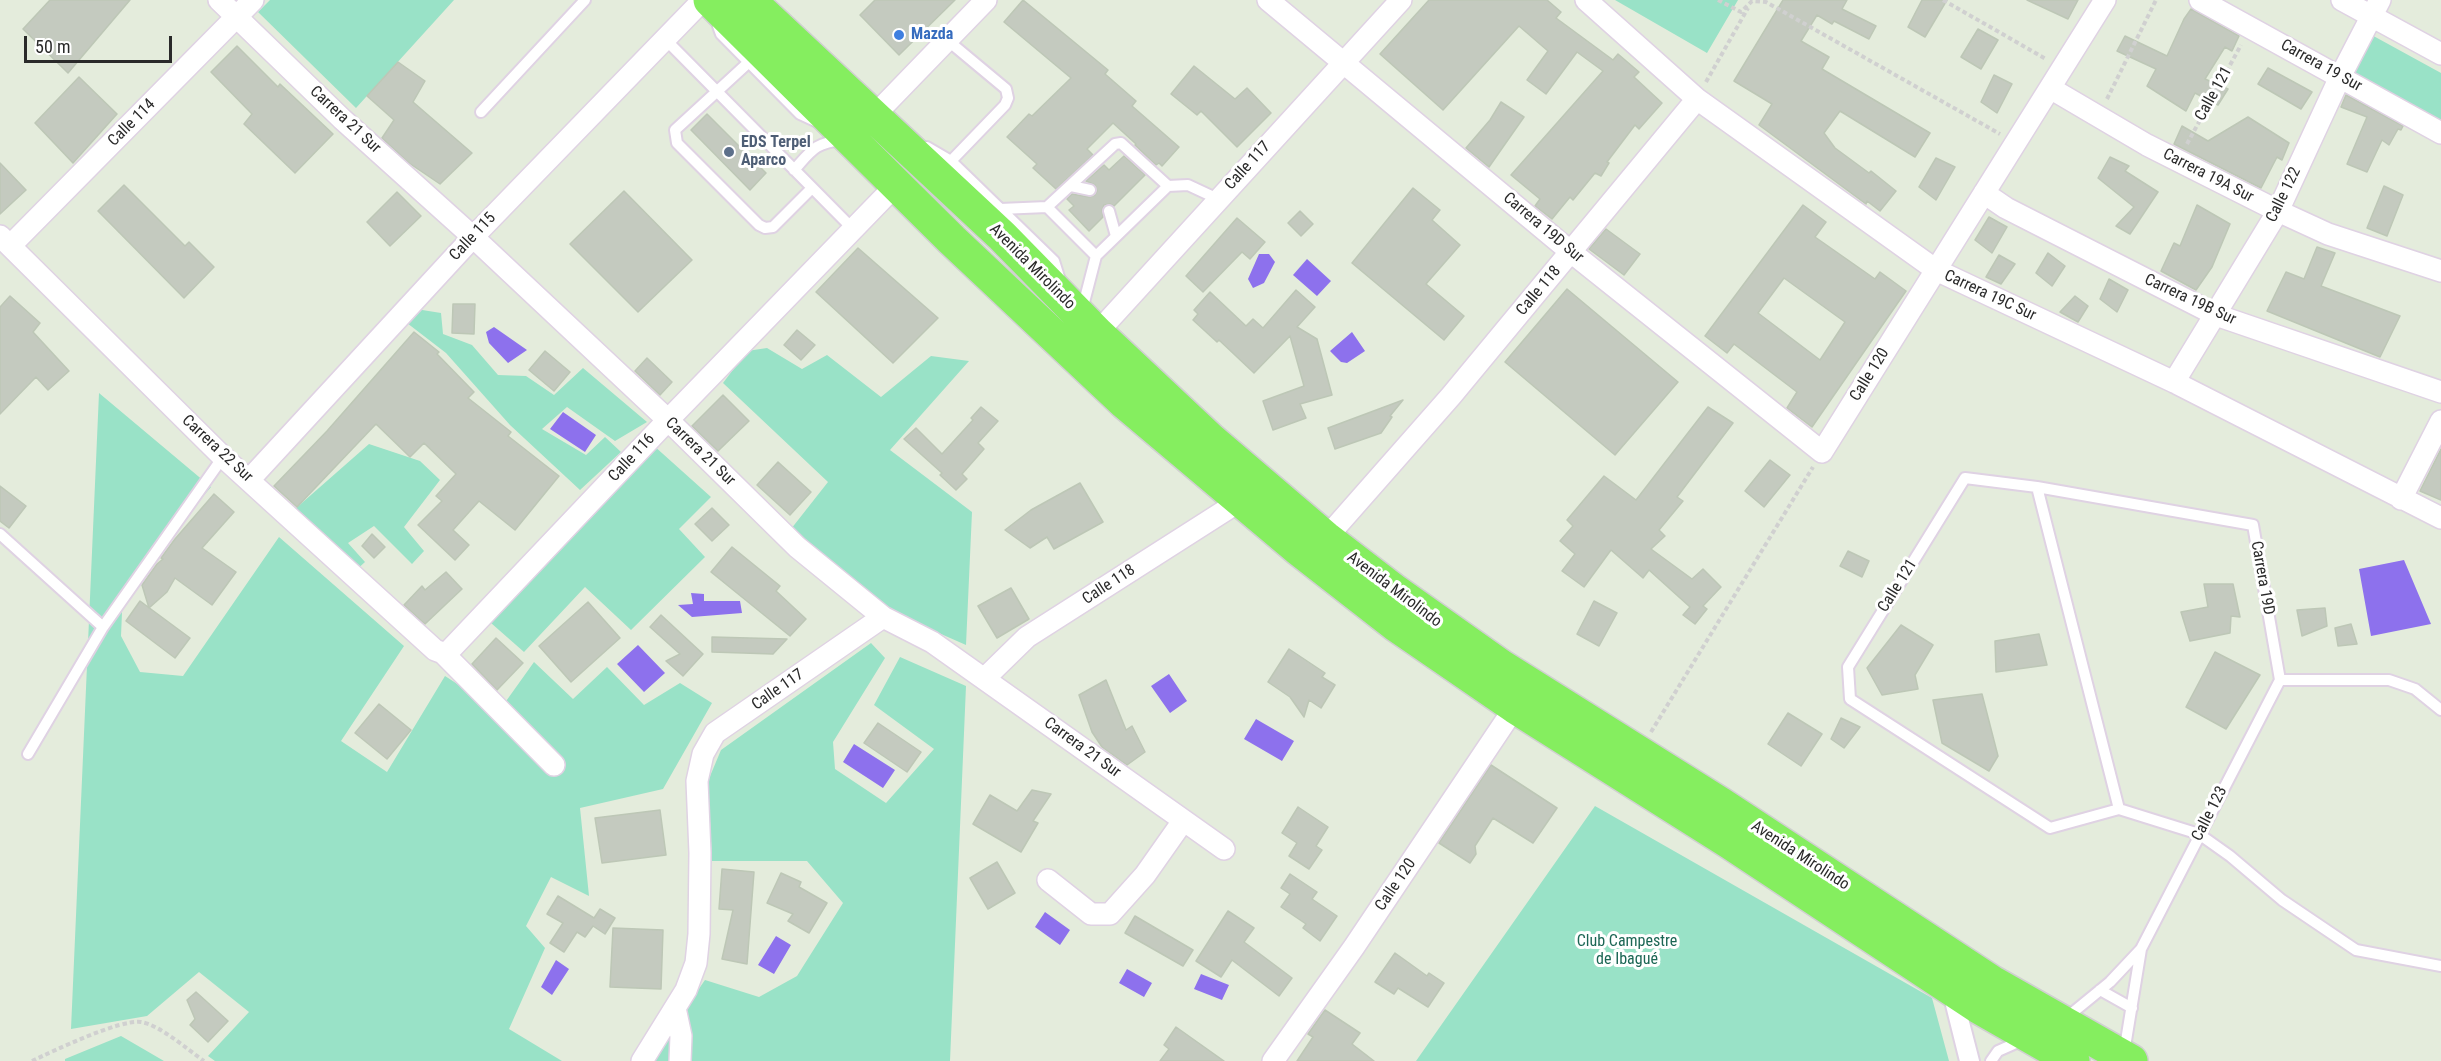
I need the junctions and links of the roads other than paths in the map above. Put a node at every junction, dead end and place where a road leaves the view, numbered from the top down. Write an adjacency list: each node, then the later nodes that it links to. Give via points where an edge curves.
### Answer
1 (219, 0): 15 (street, Carrera 21 Sur)
2 (253, 0): 15 (street, Calle 114)
3 (585, 0): 25 (lane)
4 (703, 0): 17 (street, Calle 115)
5 (709, 0): 19 (lane, via 721,34); 26 (main road, Avenida Mirolindo)
6 (749, 0): 26 (main road, Avenida Mirolindo)
7 (987, 0): 16 (street)
8 (1268, 0): 20 (street, Carrera 19D Sur)
9 (1401, 0): 20 (street, Calle 117)
10 (1586, 0): 24 (street, Carrera 19C Sur)
11 (2105, 0): 22 (street, Calle 120)
12 (2200, 0): 21 (street, Carrera 19 Sur)
13 (2342, 0): 14 (street)
14 (2376, 8): 18 (street); 21 (street, Calle 122)
15 (238, 17): 43 (street, Carrera 21 Sur, via 342,119); 44 (street, Calle 114)
16 (946, 39): 26 (street); 28 (lane, via 1006,89 1008,98)
17 (666, 40): 23 (lane); 43 (street, Calle 115)
18 (2441, 54)
19 (749, 62): 23 (lane); 26 (lane, via 800,114)
20 (1343, 62): 36 (street, Calle 117); 45 (street, Carrera 19D Sur)
21 (2340, 77): 27 (street, Carrera 19 Sur); 40 (street, Calle 122)
22 (2050, 88): 35 (street, Calle 120); 40 (street, Carrera 19A Sur)
23 (717, 90): 29 (lane); 33 (lane, via 675,130 677,143 765,228 773,227)
24 (1697, 99): 45 (street, Calle 118); 47 (street, Carrera 19C Sur)
25 (481, 112)
26 (863, 127): 28 (lane); 29 (lane, via 817,145); 30 (main road, Avenida Mirolindo); 50 (main road, Avenida Mirolindo, via 1002,236)
27 (2441, 133)
28 (951, 161): 38 (lane)
29 (794, 170): 33 (lane)
30 (897, 184): 41 (street, Calle 116); 61 (main road, Avenida Mirolindo, via 1125,403)
31 (1071, 186): 32 (lane, via 1121,142); 34 (lane); 37 (lane)
32 (1168, 186): 36 (lane, via 1188,185); 42 (lane)
33 (812, 188): 41 (lane)
34 (1090, 190)
35 (1984, 193): 47 (street, Calle 120); 49 (street, Carrera 19B Sur, via 2006,208)
36 (1218, 199): 50 (street, Calle 117)
37 (1047, 207): 38 (lane); 46 (lane)
38 (1000, 209): 50 (lane, via 1054,261)
39 (1109, 211): 42 (lane)
40 (2278, 211): 48 (street, Carrera 19A Sur, via 2328,234); 49 (street, Calle 122)
41 (853, 229): 53 (street, Calle 116)
42 (1116, 236): 46 (lane)
43 (473, 237): 53 (street, Carrera 21 Sur); 58 (street, Calle 115)
44 (5, 241): 56 (street, Carrera 22 Sur)
45 (1571, 252): 55 (street, Carrera 19D Sur); 64 (street, Calle 118, via 1452,396)
46 (1096, 256): 50 (lane)
47 (1936, 270): 51 (street, Carrera 19C Sur); 55 (street, Calle 120)
48 (2441, 271)
49 (2216, 315): 51 (street, Calle 122); 52 (street, Carrera 19B Sur)
50 (1082, 318): 64 (main road, Avenida Mirolindo, via 1210,439)
51 (2174, 382): 60 (street, Carrera 19C Sur)
52 (2441, 392)
53 (668, 420): 65 (street, Carrera 21 Sur, via 797,547); 67 (street, Calle 116, via 449,651)
54 (2441, 421): 60 (street)
55 (1822, 452)
56 (224, 457): 58 (street, Carrera 22 Sur); 66 (lane)
57 (1965, 478): 59 (lane, Carrera 19D); 74 (lane, Calle 121, via 1848,667 1850,699 2049,828)
58 (249, 480): 67 (street, Carrera 22 Sur, via 435,650)
59 (2037, 487): 69 (lane, Carrera 19D, via 2253,525); 74 (lane)
60 (2401, 499): 62 (street, Carrera 19C Sur)
61 (1240, 501): 68 (street, Calle 118, via 1027,637); 70 (main road, Avenida Mirolindo, via 1396,626)
62 (2441, 518)
63 (0, 534): 66 (lane)
64 (1326, 538): 85 (main road, Avenida Mirolindo, via 1452,633 1992,982)
65 (883, 617): 68 (street, Carrera 21 Sur, via 932,642); 83 (street, Calle 117, via 715,733 704,754 697,782 700,853 696,963)
66 (103, 627): 72 (lane)
67 (443, 652): 73 (street, Carrera 22 Sur)
68 (985, 678): 75 (street, Carrera 21 Sur)
69 (2280, 680): 71 (lane, via 2389,680 2415,689); 76 (lane, Calle 123)
70 (1515, 707): 81 (main road, Avenida Mirolindo); 92 (street, Calle 120)
71 (2441, 710)
72 (28, 754)
73 (554, 765)
74 (2119, 809): 76 (lane)
75 (1183, 821): 77 (street, Carrera 21 Sur); 78 (street, via 1145,875 1110,914 1091,914)
76 (2199, 834): 79 (lane, Calle 123); 80 (lane, via 2282,900 2356,950)
77 (1224, 849)
78 (1048, 880)
79 (2141, 949): 82 (lane, Calle 123); 84 (lane, Calle 123)
80 (2441, 966)
81 (1951, 988): 86 (main road, Avenida Mirolindo); 87 (lane); 93 (lane)
82 (2100, 990): 84 (lane); 85 (lane, Calle 123)
83 (675, 1008): 90 (street, Calle 117); 91 (street, via 681,1036)
84 (2132, 1008): 89 (lane, Calle 123)
85 (2061, 1022): 89 (main road, Avenida Mirolindo)
86 (2029, 1037): 88 (lane); 96 (main road, Avenida Mirolindo)
87 (1969, 1040): 88 (lane, via 1981,1052); 94 (lane)
88 (1998, 1051): 95 (lane)
89 (2127, 1059)
90 (642, 1061)
91 (680, 1061)
92 (1273, 1061)
93 (1965, 1061)
94 (1974, 1061)
95 (1991, 1061)
96 (2073, 1061)

